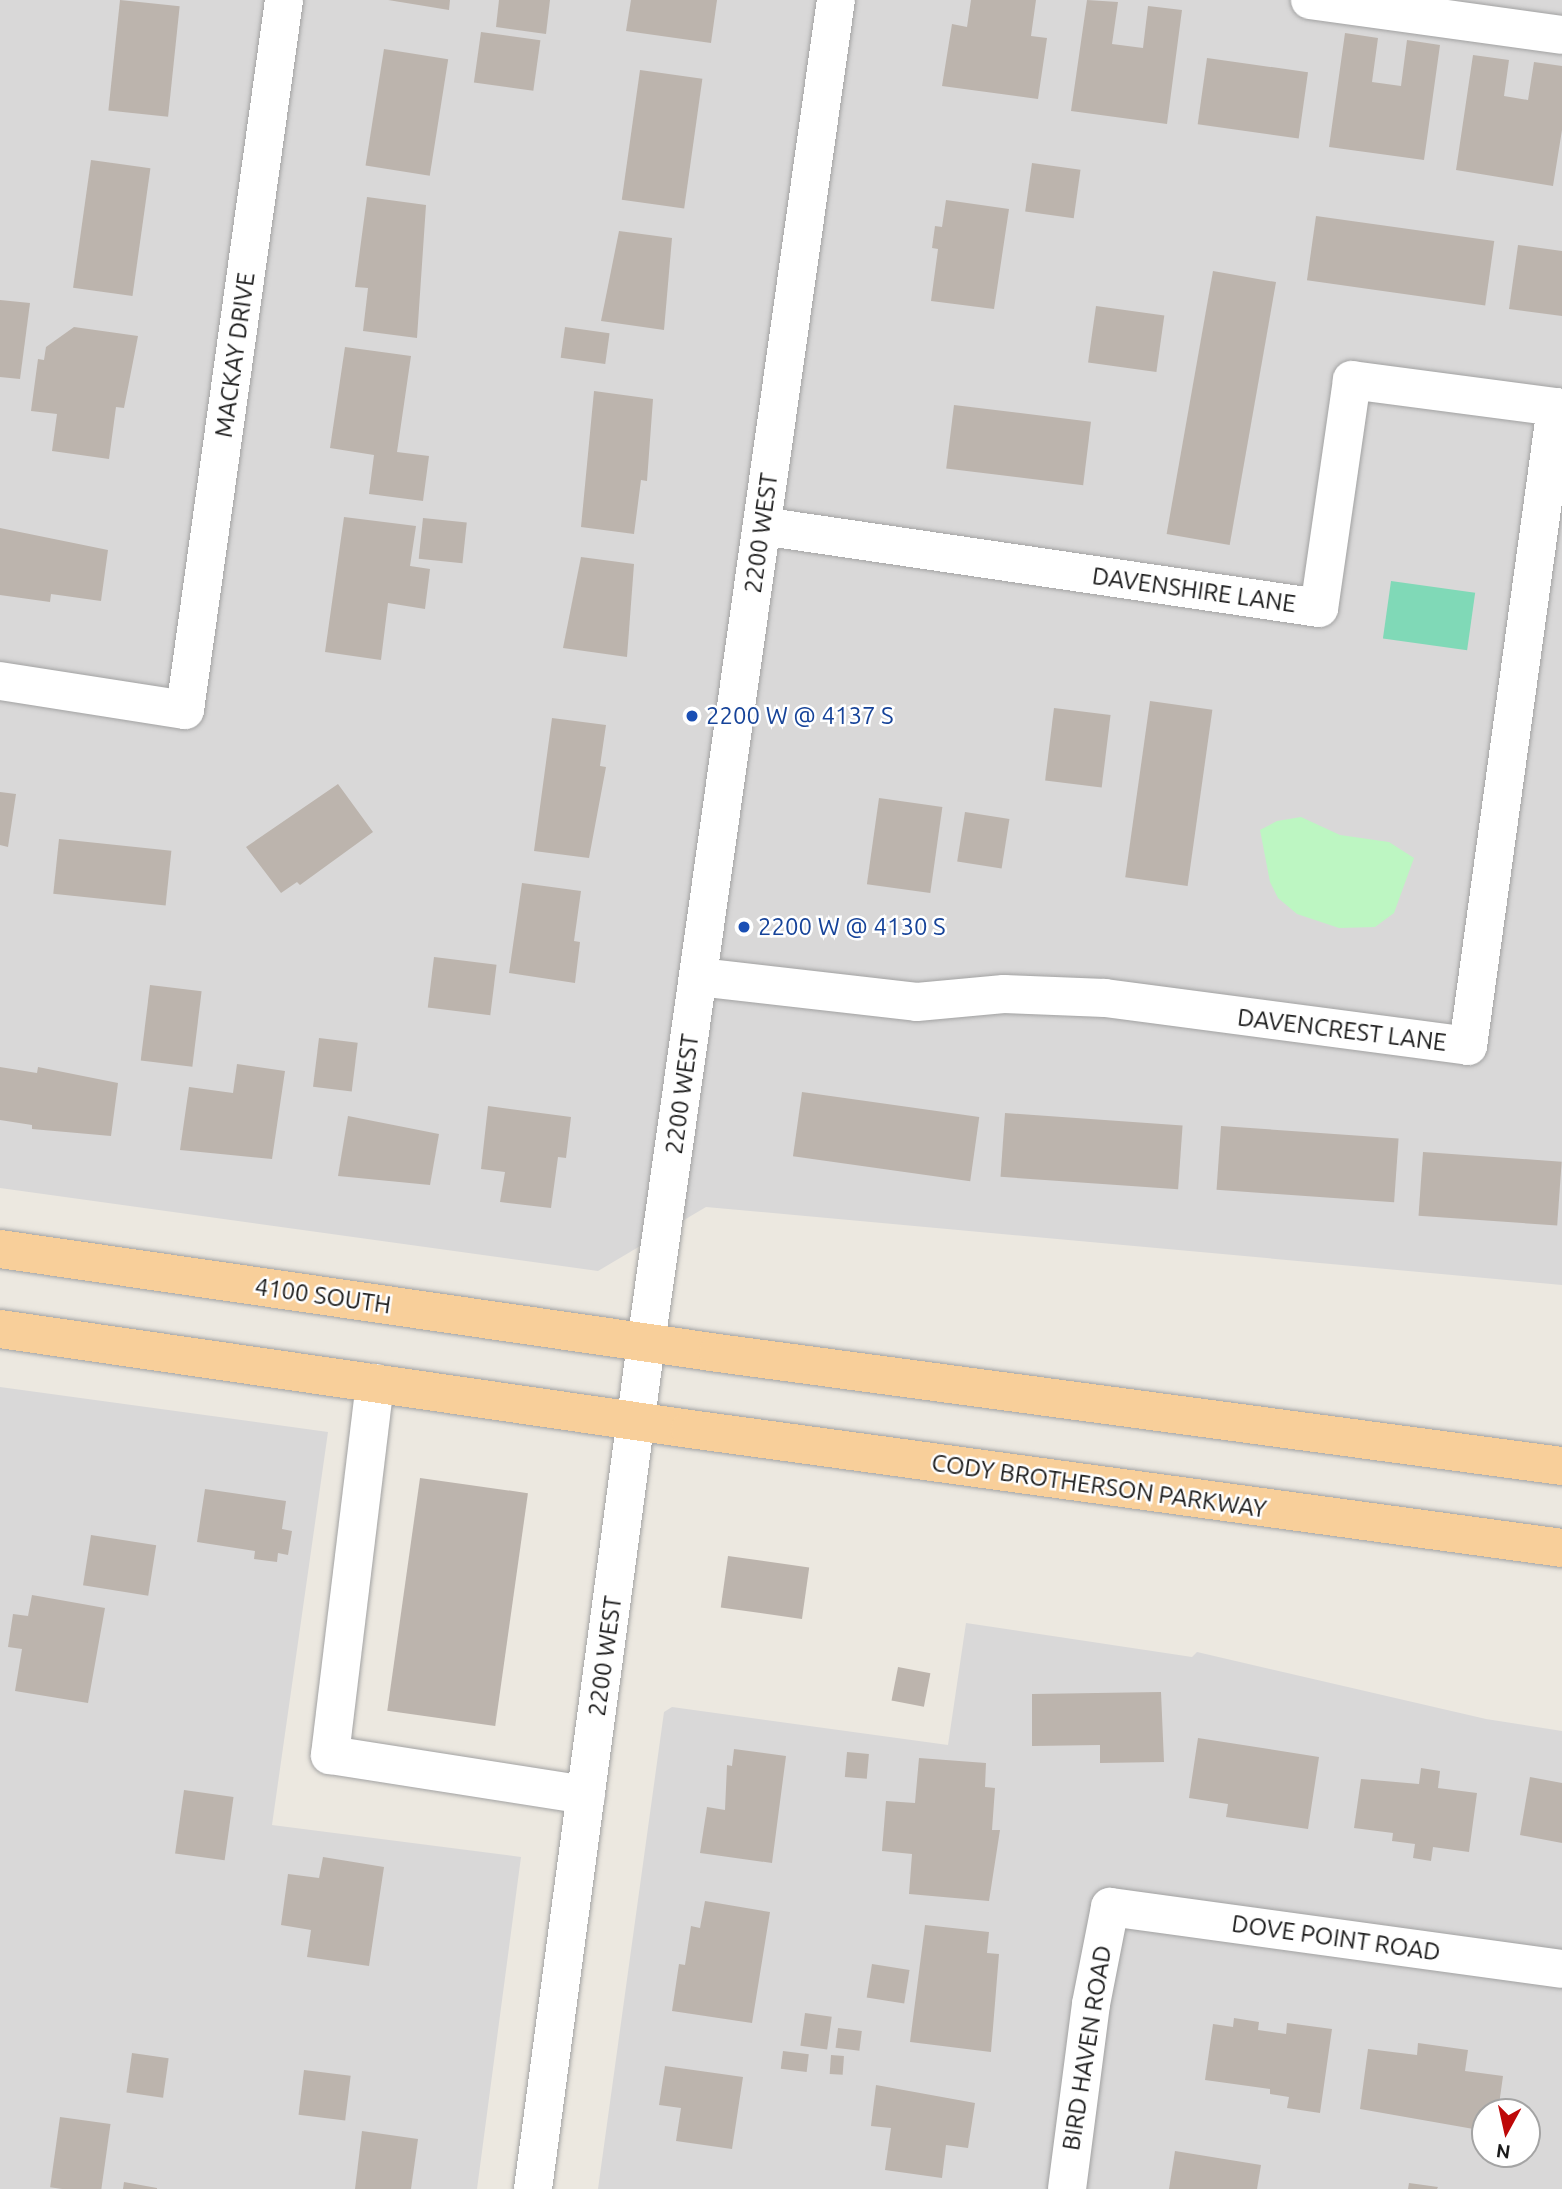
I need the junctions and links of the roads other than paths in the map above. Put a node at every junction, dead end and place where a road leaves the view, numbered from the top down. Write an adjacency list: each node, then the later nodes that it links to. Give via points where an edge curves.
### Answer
1 (284, 0): 8 (street, MACKAY DRIVE, via 185,710)
2 (836, 0): 7 (street, 2200 WEST)
3 (1310, 0): 4 (street)
4 (1518, 14): 5 (street)
5 (1562, 35)
6 (1556, 407): 7 (street, DAVENSHIRE LANE, via 1352,380 1319,608); 9 (street, DAVENCREST LANE, via 1468,1046 1105,998 1004,994 917,1002)
7 (762, 526): 9 (street, 2200 WEST)
8 (0, 681)
9 (699, 977): 12 (street, 2200 WEST)
10 (0, 1249): 12 (main road, 4100 SOUTH)
11 (0, 1329): 13 (main road)
12 (646, 1343): 14 (street, 2200 WEST); 15 (main road)
13 (375, 1383): 14 (main road); 17 (street, via 331,1755)
14 (636, 1422): 16 (main road, CODY BROTHERSON PARKWAY); 17 (street, 2200 WEST)
15 (1562, 1466)
16 (1562, 1548)
17 (586, 1795): 20 (street, 2200 WEST)
18 (1110, 1907): 19 (street, DOVE POINT ROAD); 21 (street, BIRD HAVEN ROAD)
19 (1562, 1969)
20 (533, 2189)
21 (1066, 2189)

